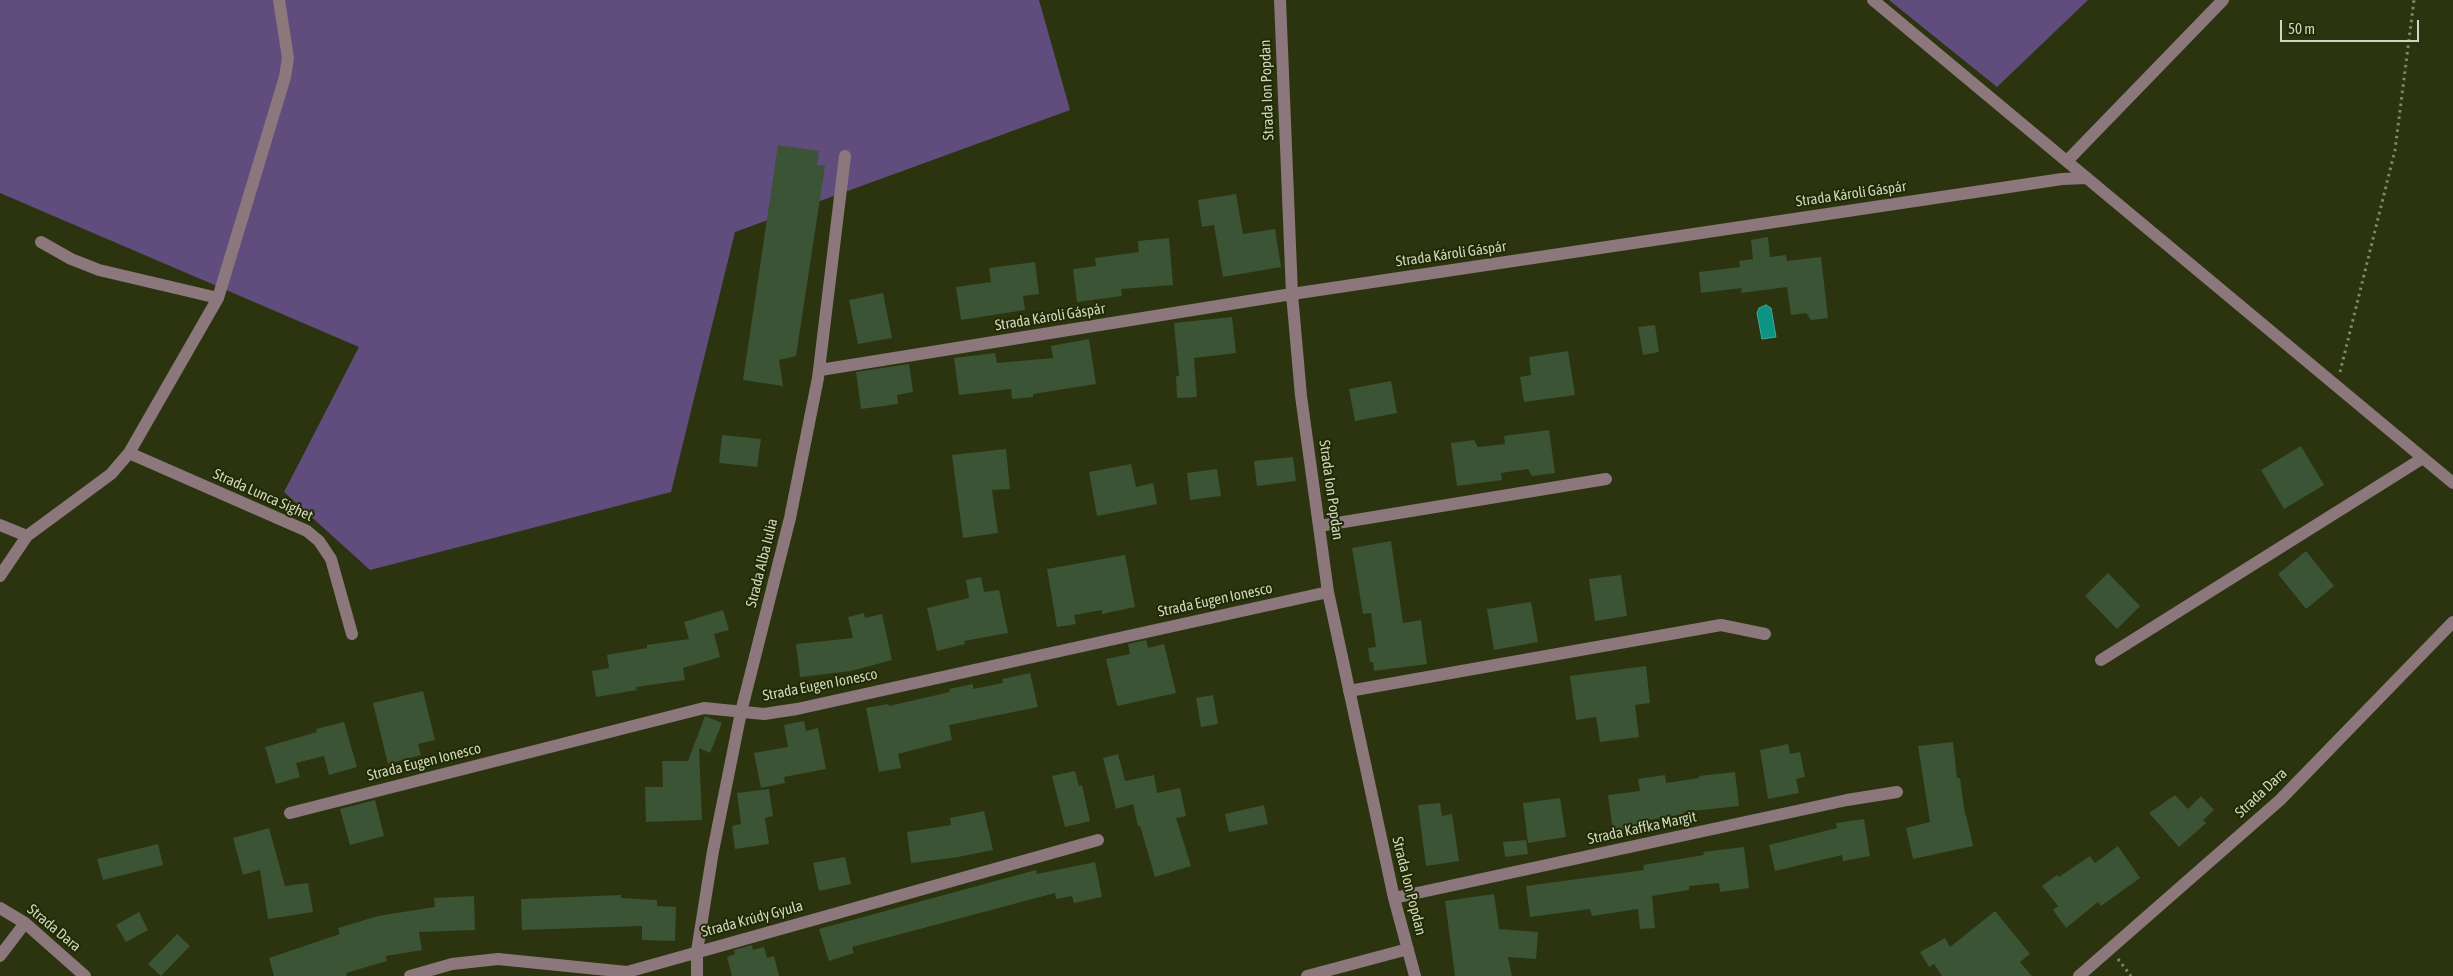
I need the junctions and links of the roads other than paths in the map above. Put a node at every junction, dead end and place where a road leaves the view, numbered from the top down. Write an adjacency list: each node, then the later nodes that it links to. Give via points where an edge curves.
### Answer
1 (278, 0): 10 (street, via 288,58 285,78)
2 (1280, 0): 9 (street, Strada Ion Popdan)
3 (1873, 0): 6 (street)
4 (2223, 0): 6 (street)
5 (846, 156): 11 (street, Strada Alba Iulia)
6 (2066, 160): 7 (street)
7 (2087, 178): 9 (street, Strada Károli Gáspár, via 2042,182); 13 (street)
8 (41, 242): 10 (street, via 99,270)
9 (1292, 294): 11 (street, Strada Károli Gáspár); 17 (street, Strada Ion Popdan, via 1301,396)
10 (218, 298): 12 (street)
11 (820, 370): 26 (street, Strada Alba Iulia, via 790,518)
12 (129, 453): 18 (street, via 111,474); 22 (street, Strada Lunca Sighet, via 319,540 330,559)
13 (2423, 458): 15 (street); 24 (street)
14 (1606, 479): 17 (street)
15 (2453, 483)
16 (0, 524): 18 (street)
17 (1319, 526): 20 (street, Strada Ion Popdan)
18 (27, 536): 19 (street)
19 (0, 576)
20 (1328, 592): 25 (street, Strada Ion Popdan); 26 (street, Strada Eugen Ionesco, via 797,709 764,714)
21 (2453, 622): 41 (street, Strada Dara, via 2280,800)
22 (352, 634)
23 (1765, 634): 25 (street, via 1721,625)
24 (2101, 660)
25 (1349, 691): 30 (street, Strada Ion Popdan)
26 (741, 712): 28 (street, Strada Eugen Ionesco, via 704,708); 34 (street, Strada Alba Iulia, via 712,851)
27 (1897, 792): 30 (street, Strada Kaffka Margit, via 1837,802)
28 (290, 813)
29 (1098, 840): 34 (street, Strada Krúdy Gyula)
30 (1394, 898): 33 (street, Strada Ion Popdan)
31 (0, 908): 32 (street, Strada Dara)
32 (25, 923): 35 (street); 36 (street, Strada Dara)
33 (1408, 950): 39 (street); 40 (street, Strada Ion Popdan)
34 (697, 951): 37 (street, Strada Krúdy Gyula, via 627,972 498,959 452,964); 38 (street, Strada Alba Iulia)
35 (0, 956)
36 (85, 976)
37 (410, 976)
38 (697, 976)
39 (1307, 976)
40 (1415, 976)
41 (2080, 976)

